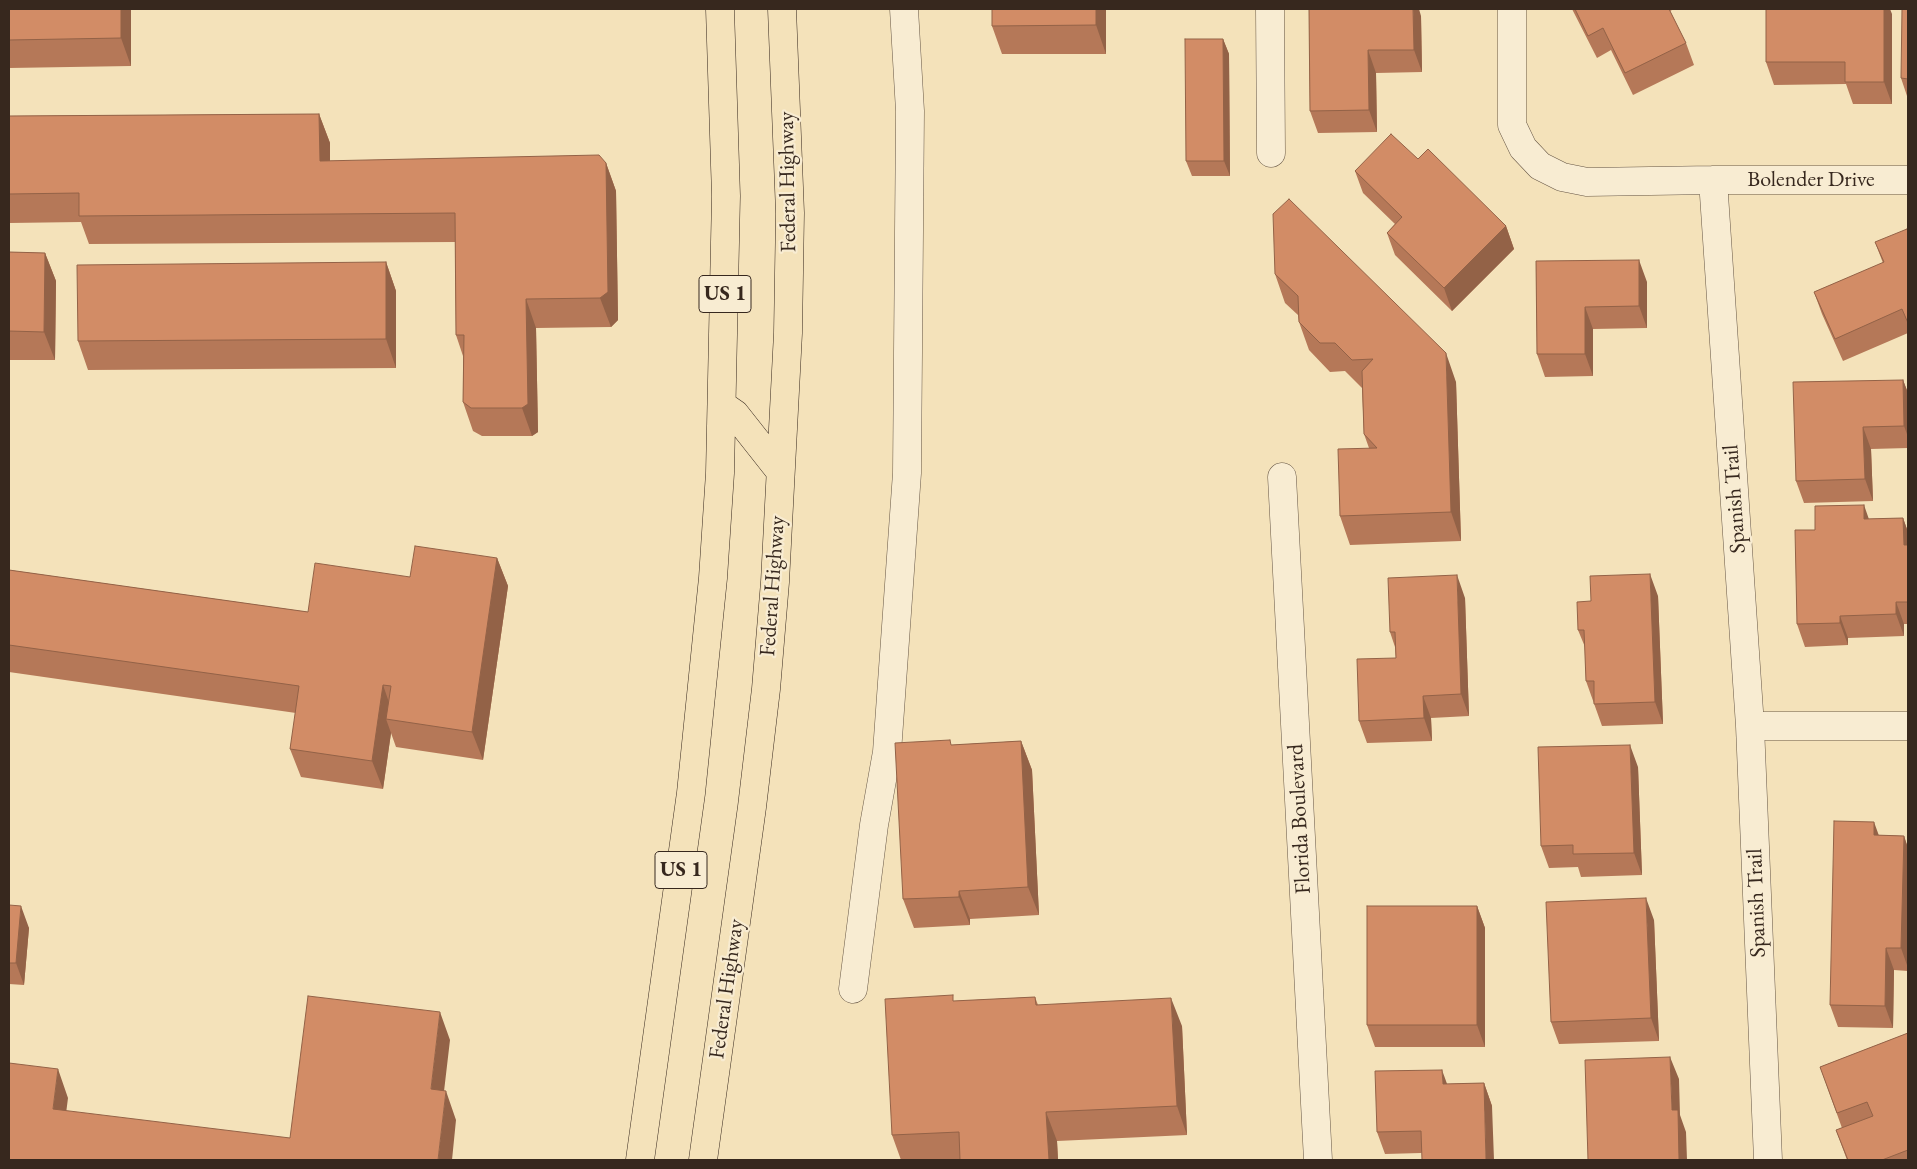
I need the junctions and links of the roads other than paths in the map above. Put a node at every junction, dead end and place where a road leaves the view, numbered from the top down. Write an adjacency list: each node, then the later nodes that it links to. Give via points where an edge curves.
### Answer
1 (720, 9): 9 (main road, US 1, via 726,196)
2 (782, 9): 10 (main road, Federal Highway / US 1, via 790,213 788,333)
3 (904, 9): 14 (street, via 910,111 907,474 886,752)
4 (1270, 9): 6 (street)
5 (1512, 9): 7 (street, via 1512,125 1523,148 1540,166 1562,177 1587,182)
6 (1270, 153)
7 (1714, 180): 8 (street, Bolender Drive); 12 (street, Spanish Trail)
8 (1908, 180)
9 (722, 405): 10 (main road, via 735,414); 15 (main road, US 1, via 720,474 702,699)
10 (780, 471): 16 (main road, Federal Highway / US 1, via 766,689)
11 (1282, 478): 17 (street, Florida Boulevard)
12 (1750, 726): 13 (street); 18 (street, Spanish Trail)
13 (1908, 726)
14 (853, 989)
15 (640, 1160)
16 (703, 1160)
17 (1318, 1160)
18 (1768, 1160)

